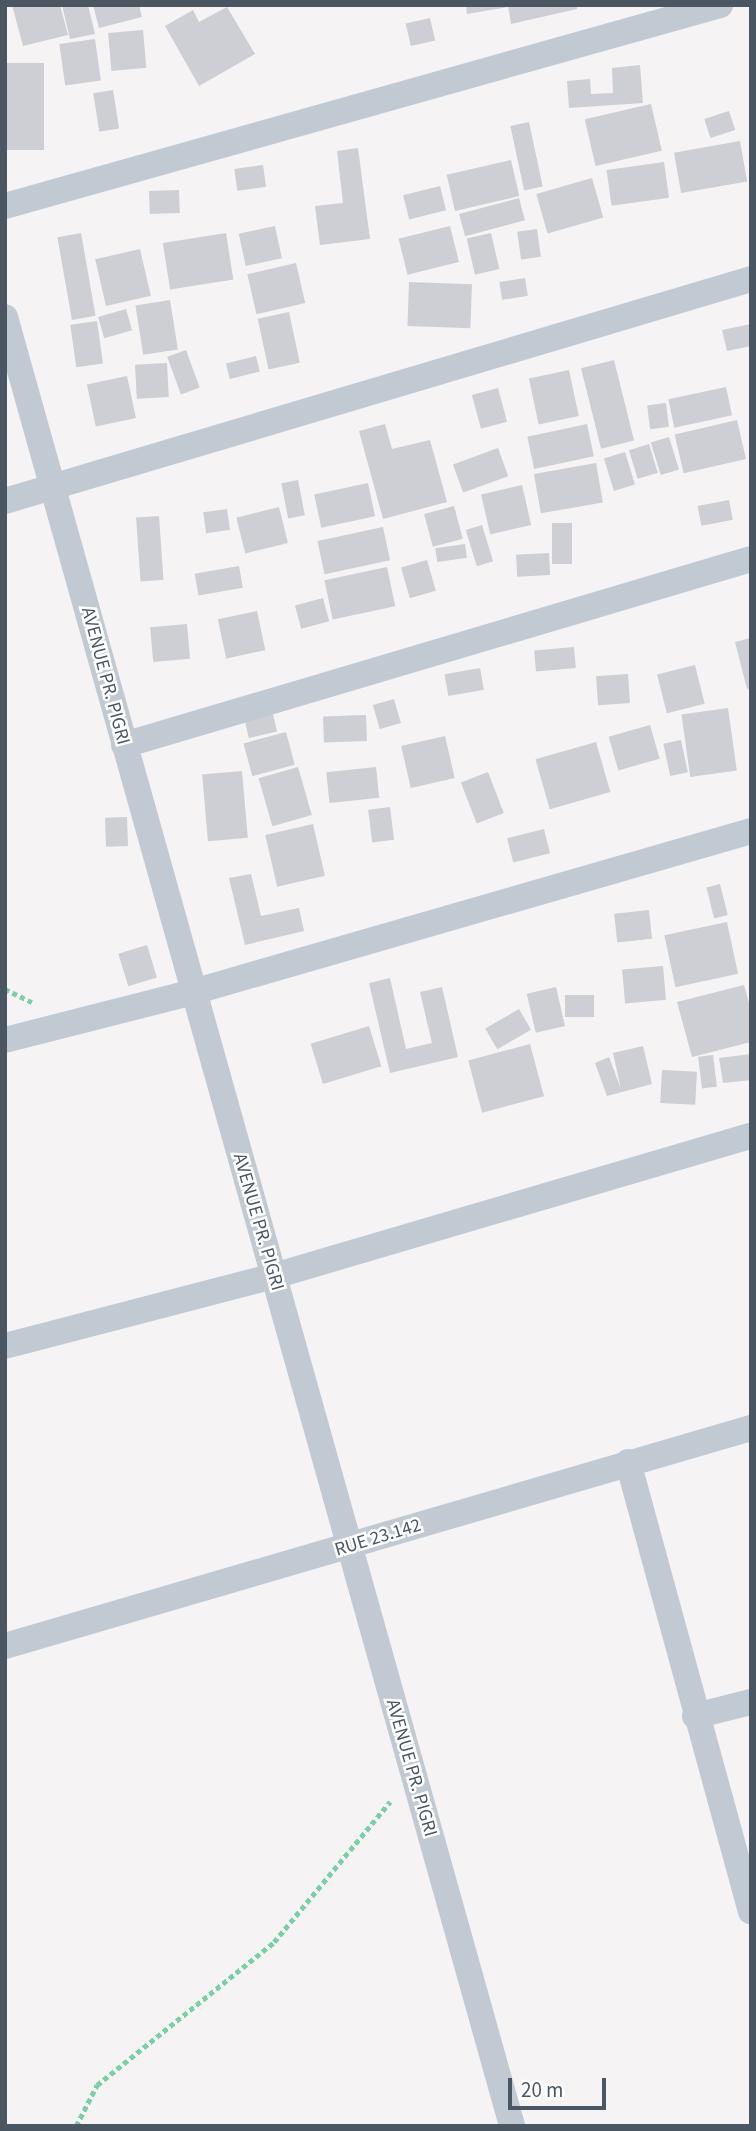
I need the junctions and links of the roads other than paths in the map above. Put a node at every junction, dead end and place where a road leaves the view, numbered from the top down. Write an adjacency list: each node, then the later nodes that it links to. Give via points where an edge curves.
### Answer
1 (720, 5): 2 (street)
2 (5, 206)
3 (751, 279): 5 (street)
4 (5, 317): 5 (street, AVENUE PR. PIGRI)
5 (52, 484): 6 (street); 8 (street, AVENUE PR. PIGRI)
6 (5, 501)
7 (751, 559): 8 (street)
8 (124, 745): 10 (street, AVENUE PR. PIGRI)
9 (751, 831): 10 (street)
10 (193, 992): 11 (street); 13 (street, AVENUE PR. PIGRI)
11 (5, 1040)
12 (751, 1136): 13 (street)
13 (274, 1276): 14 (street); 17 (street, AVENUE PR. PIGRI)
14 (5, 1346)
15 (751, 1428): 16 (street, RUE 23.142)
16 (628, 1462): 17 (street, RUE 23.142); 20 (street)
17 (349, 1548): 18 (street, RUE 23.142); 22 (street, AVENUE PR. PIGRI)
18 (5, 1646)
19 (751, 1702): 20 (street)
20 (695, 1716): 21 (street)
21 (751, 1911)
22 (512, 2126)

